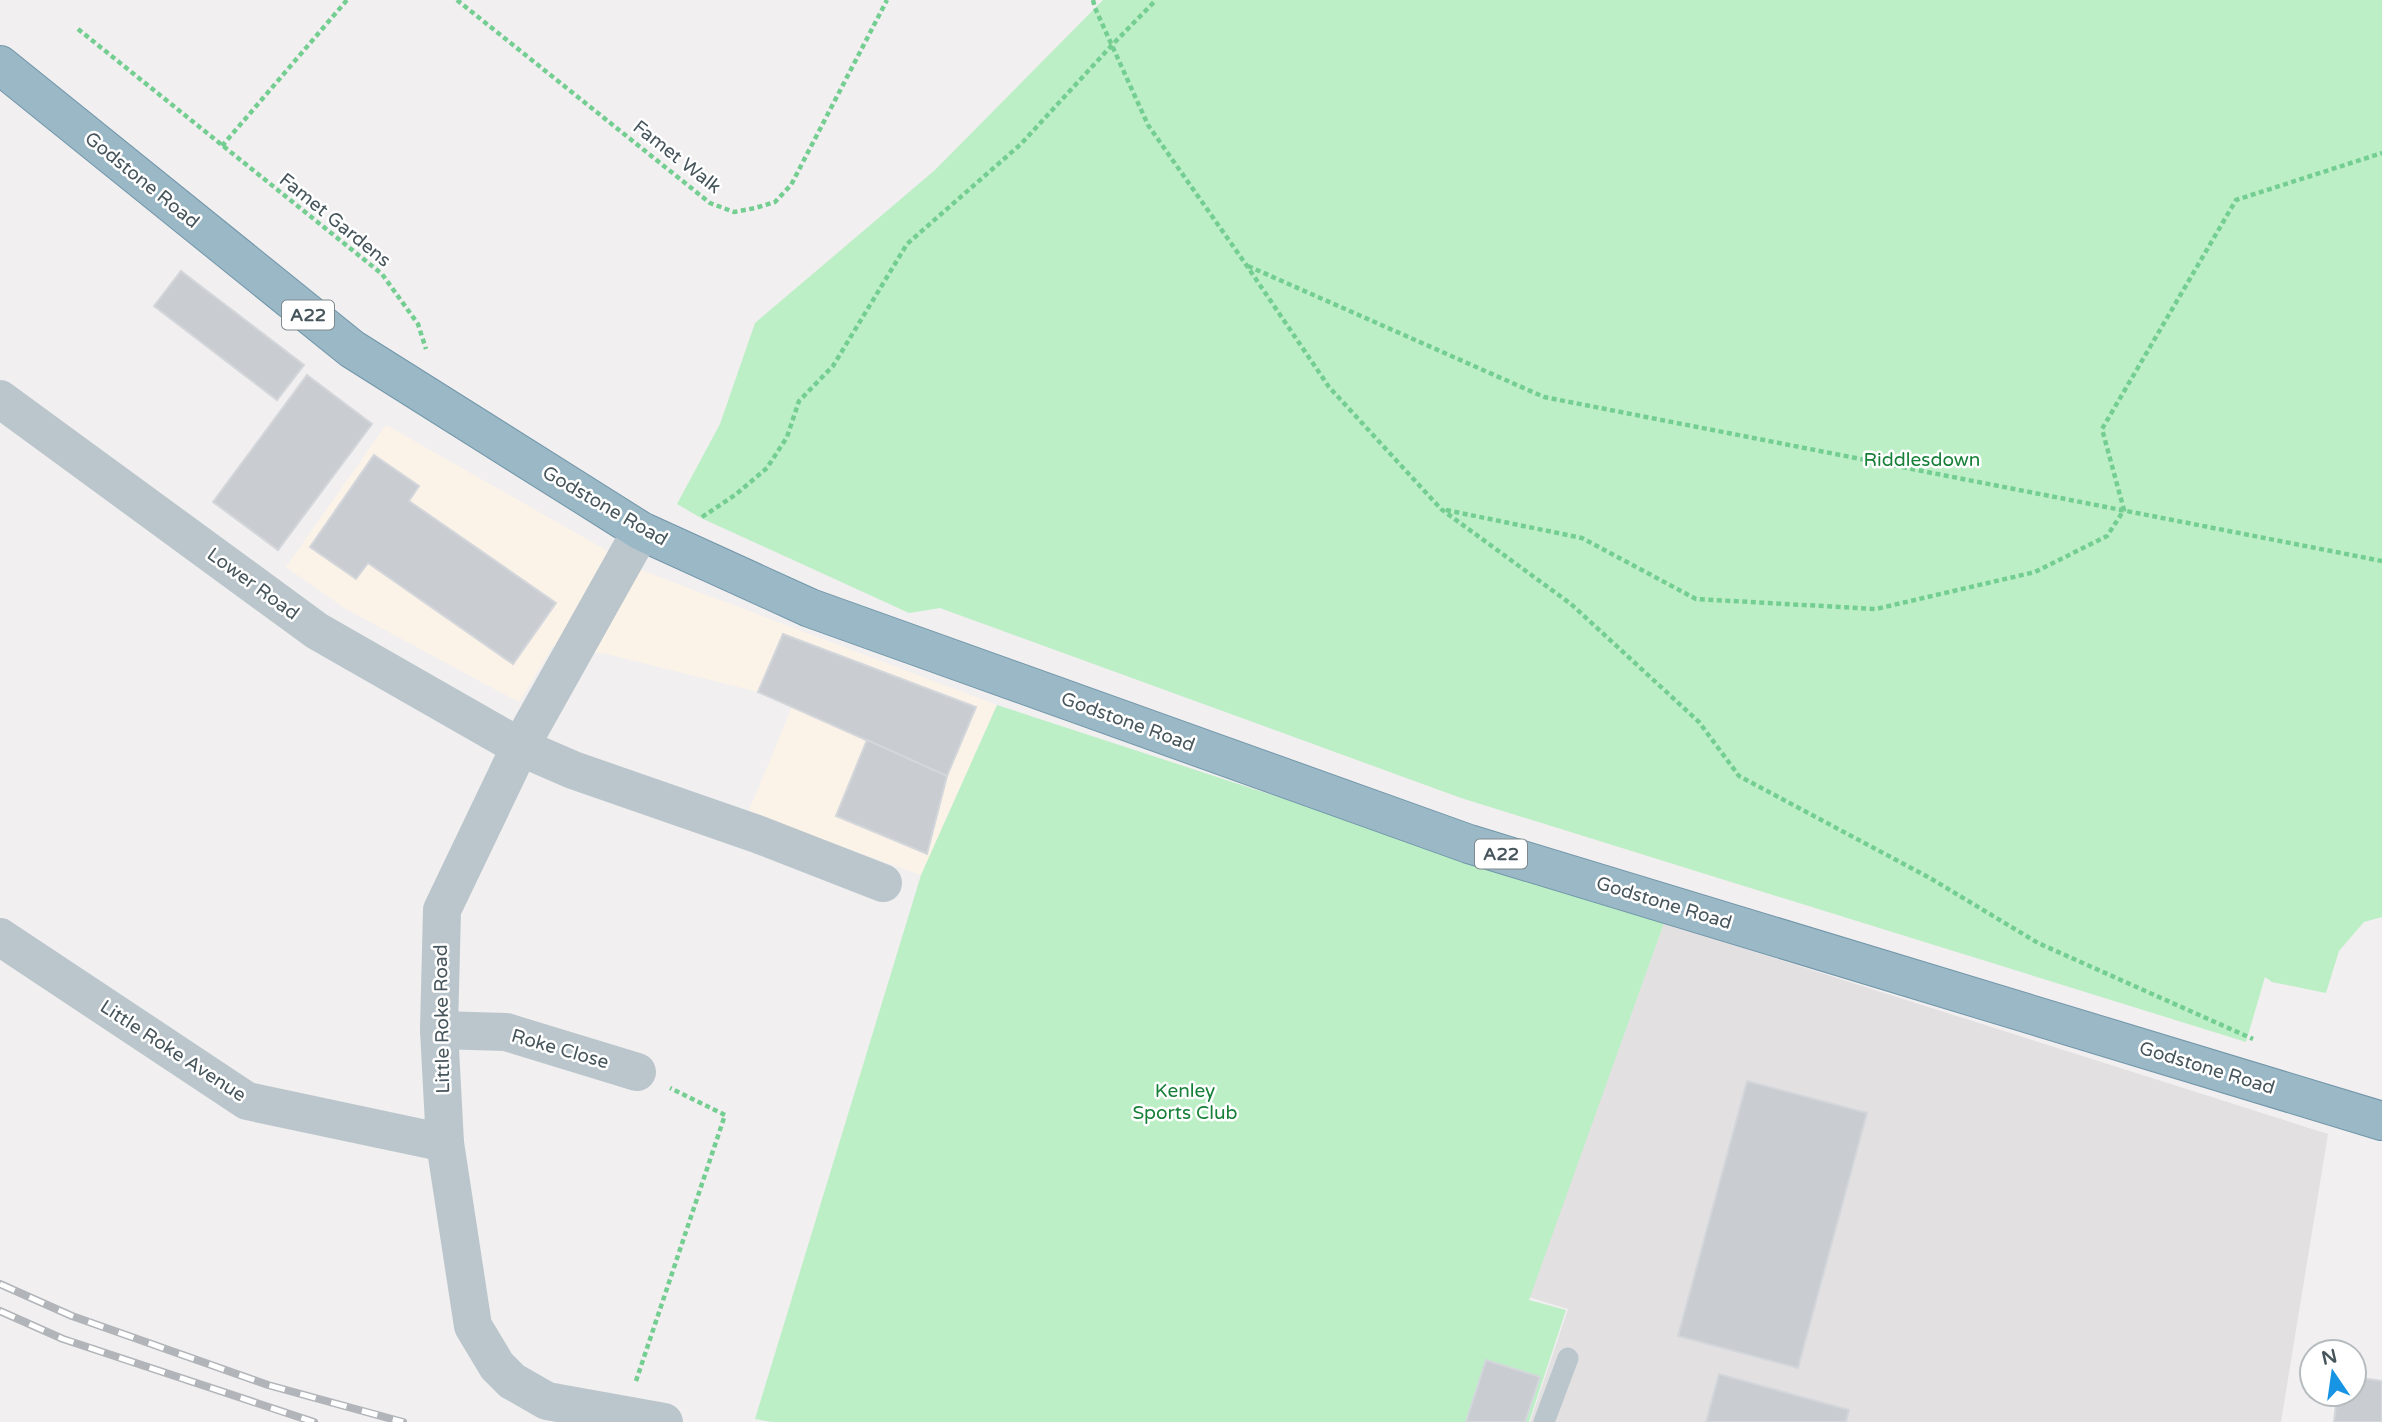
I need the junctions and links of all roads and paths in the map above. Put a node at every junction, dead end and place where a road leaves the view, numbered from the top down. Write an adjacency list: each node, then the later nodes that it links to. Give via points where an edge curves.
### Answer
1 (347, 0): 9 (path)
2 (457, 0): 3 (path, Famet Walk, via 709,203 734,212 775,202 791,185)
3 (887, 0)
4 (1093, 0): 7 (path)
5 (1156, 0): 7 (path)
6 (78, 29): 9 (path, Famet Gardens)
7 (1112, 45): 11 (path, via 1148,125); 16 (path, via 1021,144 907,244 833,366 799,401 787,437 766,468 735,495)
8 (0, 65): 13 (highway, Godstone Road / A22, via 352,349)
9 (222, 146): 13 (path, Famet Gardens, via 382,274 418,324)
10 (2382, 153): 15 (path, via 2236,200 2102,429)
11 (1247, 266): 14 (path, via 1329,387); 15 (path, via 1544,397)
12 (0, 399): 18 (street, Lower Road, via 317,631)
13 (443, 407): 16 (highway, Godstone Road / A22)
14 (1441, 509): 15 (path, via 1582,538 1696,599 1876,609 2035,572 2108,536); 22 (path, via 1571,604 1699,722 1739,776 1930,878 2038,943)
15 (2124, 510): 17 (path)
16 (651, 536): 18 (street, Little Roke Road); 24 (highway, Godstone Road / A22, via 810,608 1469,844)
17 (2382, 561)
18 (520, 747): 19 (street, Lower Road); 21 (street, Little Roke Road, via 442,910)
19 (884, 883)
20 (0, 937): 25 (street, Little Roke Avenue, via 247,1101)
21 (439, 1030): 23 (street, Roke Close, via 506,1032); 25 (street, Little Roke Road)
22 (2259, 1042)
23 (638, 1072): 26 (path, via 725,1115)
24 (2382, 1121)
25 (445, 1143): 28 (street, Little Roke Road, via 473,1326 497,1366 512,1381 547,1401)
26 (643, 1357)
27 (1568, 1358): 29 (lane)
28 (664, 1422)
29 (1544, 1422)

